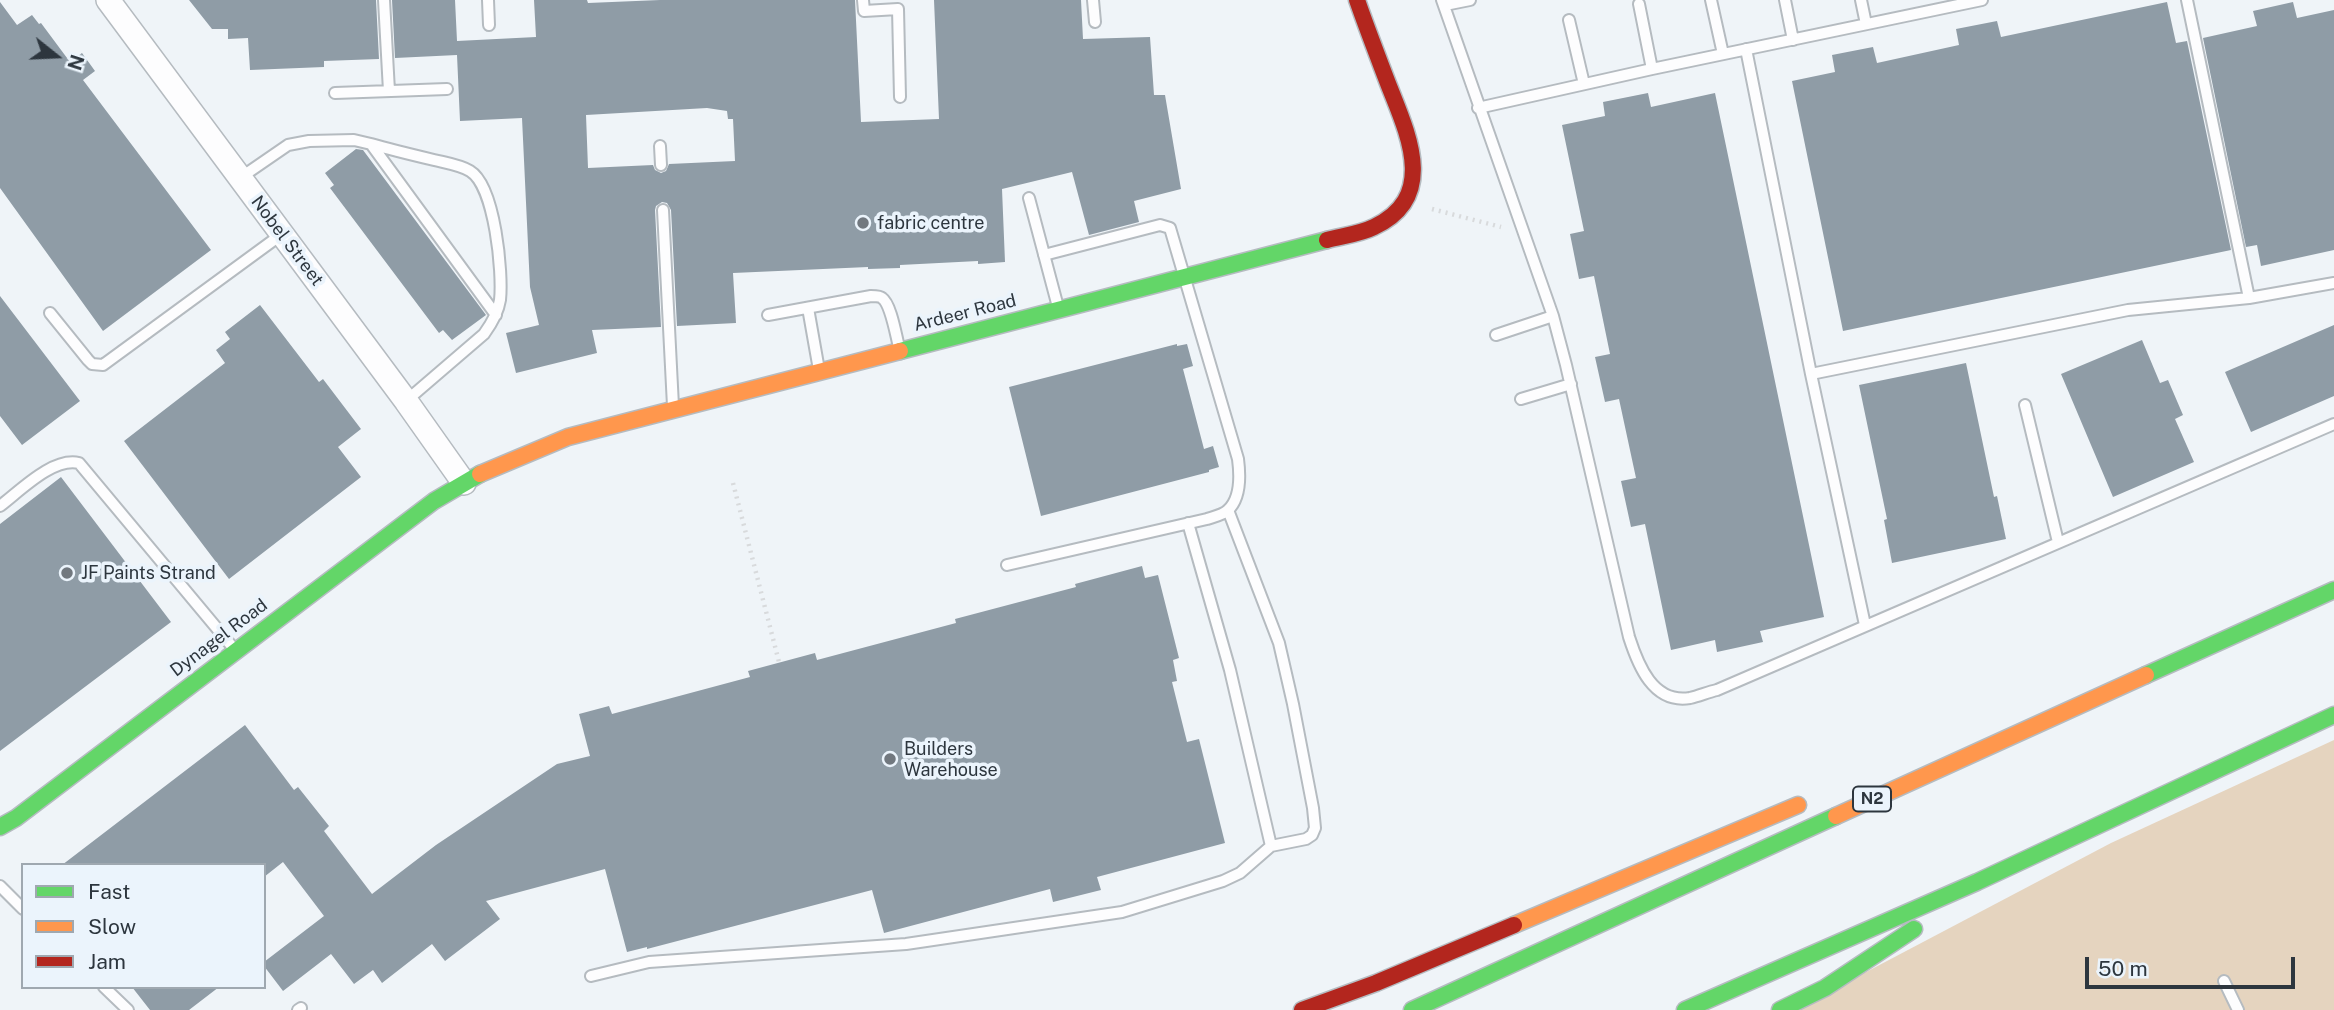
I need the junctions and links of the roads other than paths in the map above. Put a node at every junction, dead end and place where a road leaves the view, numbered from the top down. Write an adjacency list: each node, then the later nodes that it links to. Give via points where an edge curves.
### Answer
1 (108, 0): 32 (street, Nobel Street)
2 (384, 0): 25 (lane)
3 (488, 0): 18 (lane)
4 (863, 0): 27 (lane, via 864,11 898,9)
5 (1093, 0): 16 (lane)
6 (1357, 0): 37 (main road, Ardeer Road, via 1413,157 1413,181 1404,201 1391,217 1373,228)
7 (1469, 0): 13 (lane)
8 (1711, 0): 21 (lane)
9 (1785, 0): 19 (lane)
10 (1861, 0): 17 (lane)
11 (1982, 0): 17 (lane)
12 (2187, 0): 39 (lane)
13 (1443, 3): 28 (lane)
14 (1639, 4): 22 (lane)
15 (1569, 20): 23 (lane)
16 (1095, 22)
17 (1866, 24): 19 (lane)
18 (489, 25)
19 (1793, 40): 20 (lane)
20 (1746, 49): 21 (lane); 49 (lane)
21 (1723, 54): 22 (lane)
22 (1652, 69): 23 (lane)
23 (1584, 84): 28 (lane)
24 (447, 89): 25 (lane)
25 (389, 90): 26 (lane)
26 (335, 93)
27 (900, 97)
28 (1478, 108): 45 (lane)
29 (371, 144): 32 (lane, via 354,140 288,145); 43 (lane); 43 (lane, via 454,165 479,178 498,251)
30 (660, 146): 31 (lane)
31 (661, 165)
32 (240, 178): 35 (street, Nobel Street)
33 (1029, 198): 36 (lane)
34 (663, 210): 54 (lane)
35 (282, 234): 42 (lane, via 103,365 92,364); 52 (street, Nobel Street)
36 (1044, 255): 37 (lane, via 1165,225 1173,232); 41 (lane)
37 (1185, 276): 41 (main road, Ardeer Road); 58 (lane, via 1238,459 1239,484)
38 (2334, 283): 39 (lane)
39 (2249, 299): 49 (lane, via 2128,310)
40 (808, 308): 44 (lane); 47 (lane, via 882,298); 48 (lane)
41 (1058, 309): 47 (main road, Ardeer Road)
42 (50, 313)
43 (496, 315): 52 (lane, via 484,334)
44 (768, 315)
45 (1553, 316): 46 (lane); 50 (lane)
46 (1496, 335)
47 (900, 349): 48 (main road, Ardeer Road)
48 (819, 371): 54 (main road, Ardeer Road)
49 (1811, 374): 63 (lane)
50 (1571, 384): 51 (lane); 63 (lane, via 1629,637 1637,662 1660,692 1689,698 1717,690)
51 (1521, 399)
52 (406, 401): 56 (street, Nobel Street)
53 (2025, 405): 60 (lane)
54 (673, 409): 56 (main road, Ardeer Road, via 568,437)
55 (2334, 424): 60 (lane)
56 (464, 483): 64 (main road, Dynagel Road)
57 (0, 506): 64 (lane, via 52,467 66,461 79,463)
58 (1228, 510): 59 (lane); 70 (lane, via 1279,643 1315,823 1312,835)
59 (1188, 523): 61 (lane); 70 (lane, via 1230,670)
60 (2058, 542): 63 (lane)
61 (1007, 565)
62 (2334, 590): 66 (main road, N2)
63 (1866, 625)
64 (235, 650): 69 (main road, Dynagel Road)
65 (2334, 715): 71 (main road)
66 (2008, 737): 67 (main road); 79 (main road, N2)
67 (1941, 749)
68 (1810, 800): 78 (main road)
69 (0, 827)
70 (1271, 846): 74 (lane, via 1240,873 1223,881 1122,912 906,944 649,962)
71 (1977, 882): 80 (main road); 81 (main road, via 1825,988)
72 (0, 886): 73 (lane)
73 (21, 907)
74 (591, 975)
75 (2224, 981): 82 (lane)
76 (106, 989): 77 (lane)
77 (128, 1010)
78 (1302, 1010)
79 (1412, 1010)
80 (1685, 1010)
81 (1780, 1010)
82 (2238, 1010)

